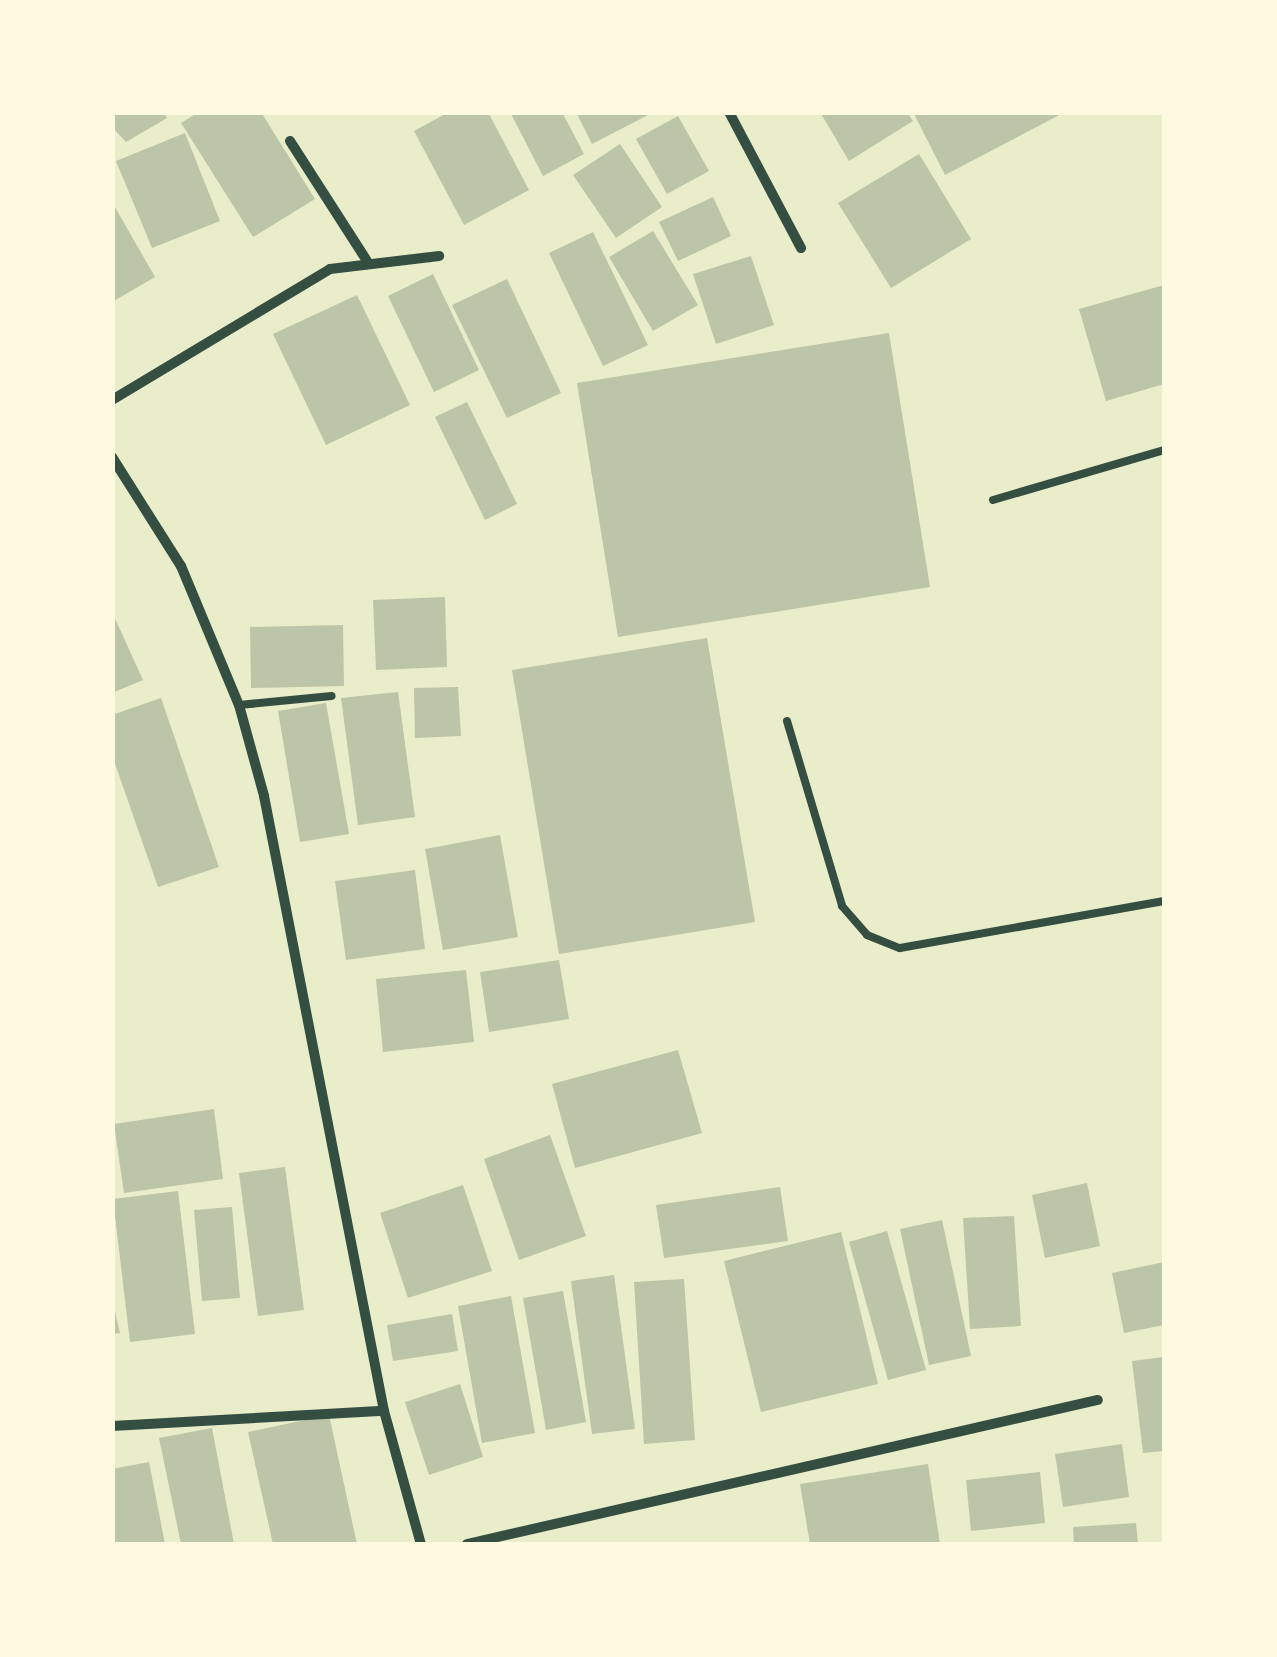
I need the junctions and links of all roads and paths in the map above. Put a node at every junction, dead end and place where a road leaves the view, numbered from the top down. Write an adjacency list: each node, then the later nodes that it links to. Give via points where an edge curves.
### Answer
1 (728, 112): 3 (street)
2 (290, 141): 5 (street)
3 (801, 248)
4 (439, 256): 5 (street)
5 (367, 261): 6 (street, via 330,269)
6 (112, 400)
7 (1164, 450): 9 (lane)
8 (112, 457): 11 (street, via 181,566)
9 (993, 500)
10 (332, 696): 11 (lane)
11 (239, 705): 15 (street, via 264,796)
12 (787, 721): 13 (lane, via 842,906 867,935 900,948)
13 (1164, 902)
14 (1098, 1400): 18 (street)
15 (384, 1411): 16 (street); 17 (street)
16 (112, 1426)
17 (421, 1544)
18 (467, 1544)

